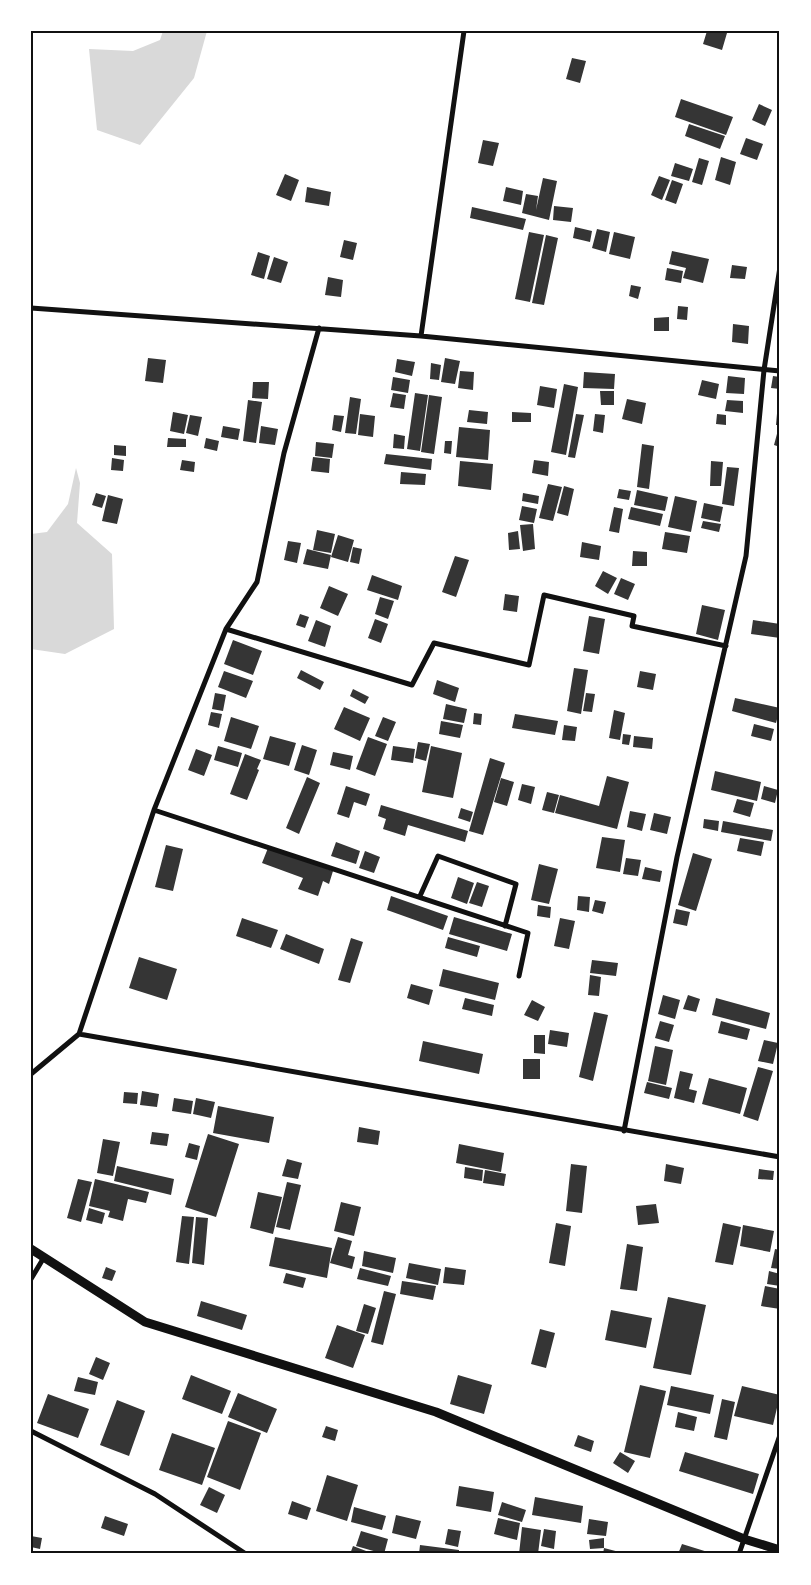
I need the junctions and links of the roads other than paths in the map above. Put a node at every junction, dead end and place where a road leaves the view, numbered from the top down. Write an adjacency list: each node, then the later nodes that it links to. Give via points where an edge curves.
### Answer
1 (464, 31): 5 (street)
2 (780, 267): 6 (street)
3 (31, 308): 4 (street)
4 (319, 328): 5 (street); 8 (street, via 284,453 257,582)
5 (421, 336): 6 (street)
6 (764, 370): 7 (street); 9 (street, via 746,556)
7 (780, 371)
8 (226, 629): 9 (street, via 412,685 434,643 529,665 544,595 634,616 632,626); 10 (street)
9 (726, 646): 16 (street, via 677,857)
10 (154, 810): 11 (street); 14 (street)
11 (420, 896): 12 (street); 12 (street, via 438,856 516,884)
12 (505, 926): 13 (street, via 528,933)
13 (519, 976)
14 (79, 1034): 15 (street); 16 (street)
15 (31, 1074)
16 (624, 1131): 17 (street)
17 (780, 1157)
18 (31, 1250): 19 (street)
19 (43, 1259): 20 (street); 23 (street, via 145,1322 436,1412)
20 (31, 1279)
21 (31, 1431): 25 (street, via 155,1494)
22 (780, 1436): 23 (street)
23 (744, 1539): 24 (street); 26 (street)
24 (780, 1550)
25 (246, 1554)
26 (739, 1554)

